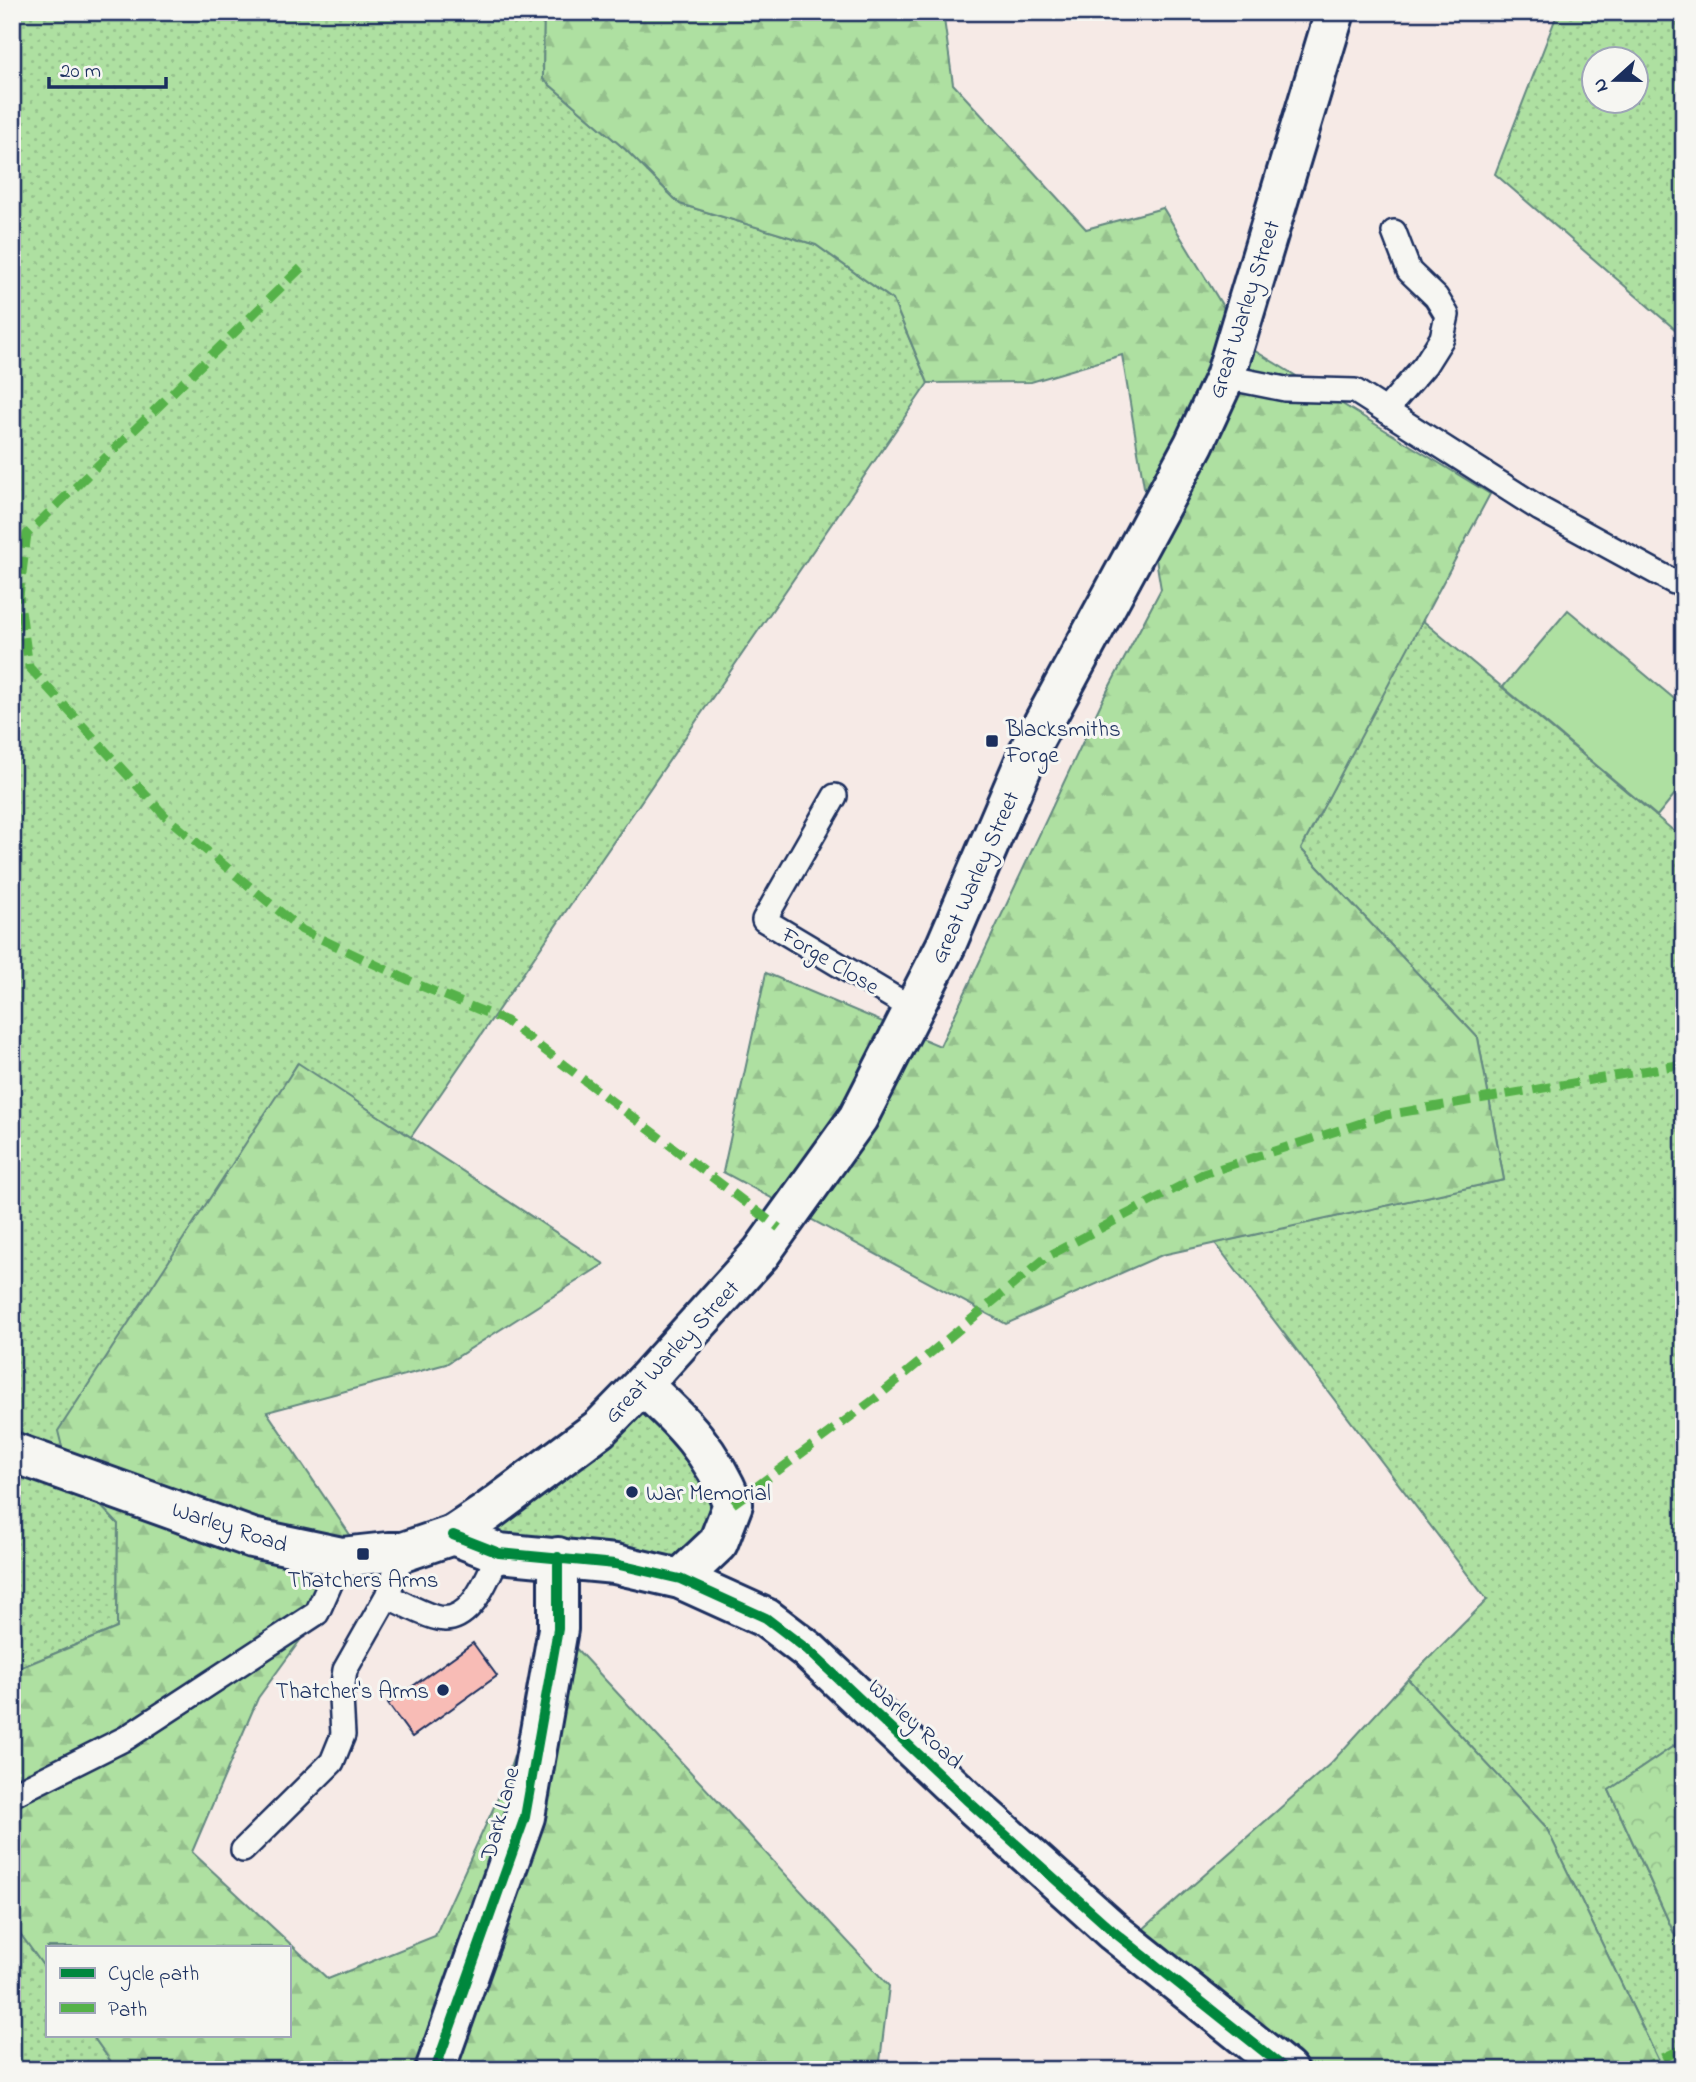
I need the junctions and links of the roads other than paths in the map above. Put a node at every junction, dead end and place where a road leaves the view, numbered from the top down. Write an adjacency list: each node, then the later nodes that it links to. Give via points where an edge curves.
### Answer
1 (1335, 12): 3 (main road, Great Warley Street)
2 (1394, 232): 4 (lane, via 1409,271 1447,315 1442,338 1425,365)
3 (1224, 377): 4 (lane, via 1285,389 1355,391); 7 (main road, Great Warley Street, via 1194,444 1033,742 946,945)
4 (1386, 410): 5 (lane, via 1540,509)
5 (1674, 582)
6 (835, 796): 7 (lane, Forge Close, via 764,920)
7 (913, 1009): 8 (main road, Great Warley Street, via 858,1118 761,1253)
8 (642, 1385): 10 (main road, Great Warley Street, via 600,1428); 16 (main road, via 700,1443 721,1474 733,1504 718,1543)
9 (12, 1452): 14 (main road, Warley Road, via 252,1538)
10 (486, 1513): 11 (main road, Warley Road)
11 (453, 1535): 12 (main road, Warley Road); 13 (main road, Warley Road)
12 (404, 1552): 14 (main road, Warley Road); 17 (lane)
13 (499, 1553): 15 (main road, Warley Road); 17 (lane, via 478,1597 449,1619 436,1618)
14 (342, 1557): 18 (lane, via 317,1612 126,1738)
15 (558, 1557): 16 (main road, Warley Road, via 615,1563); 20 (main road, Dark Lane, via 558,1629 524,1817)
16 (680, 1579): 21 (main road, Warley Road, via 766,1618 808,1650 1114,1932)
17 (387, 1596): 19 (lane, via 345,1670 343,1735 332,1762)
18 (12, 1795)
19 (243, 1850)
20 (435, 2070)
21 (1287, 2070)

